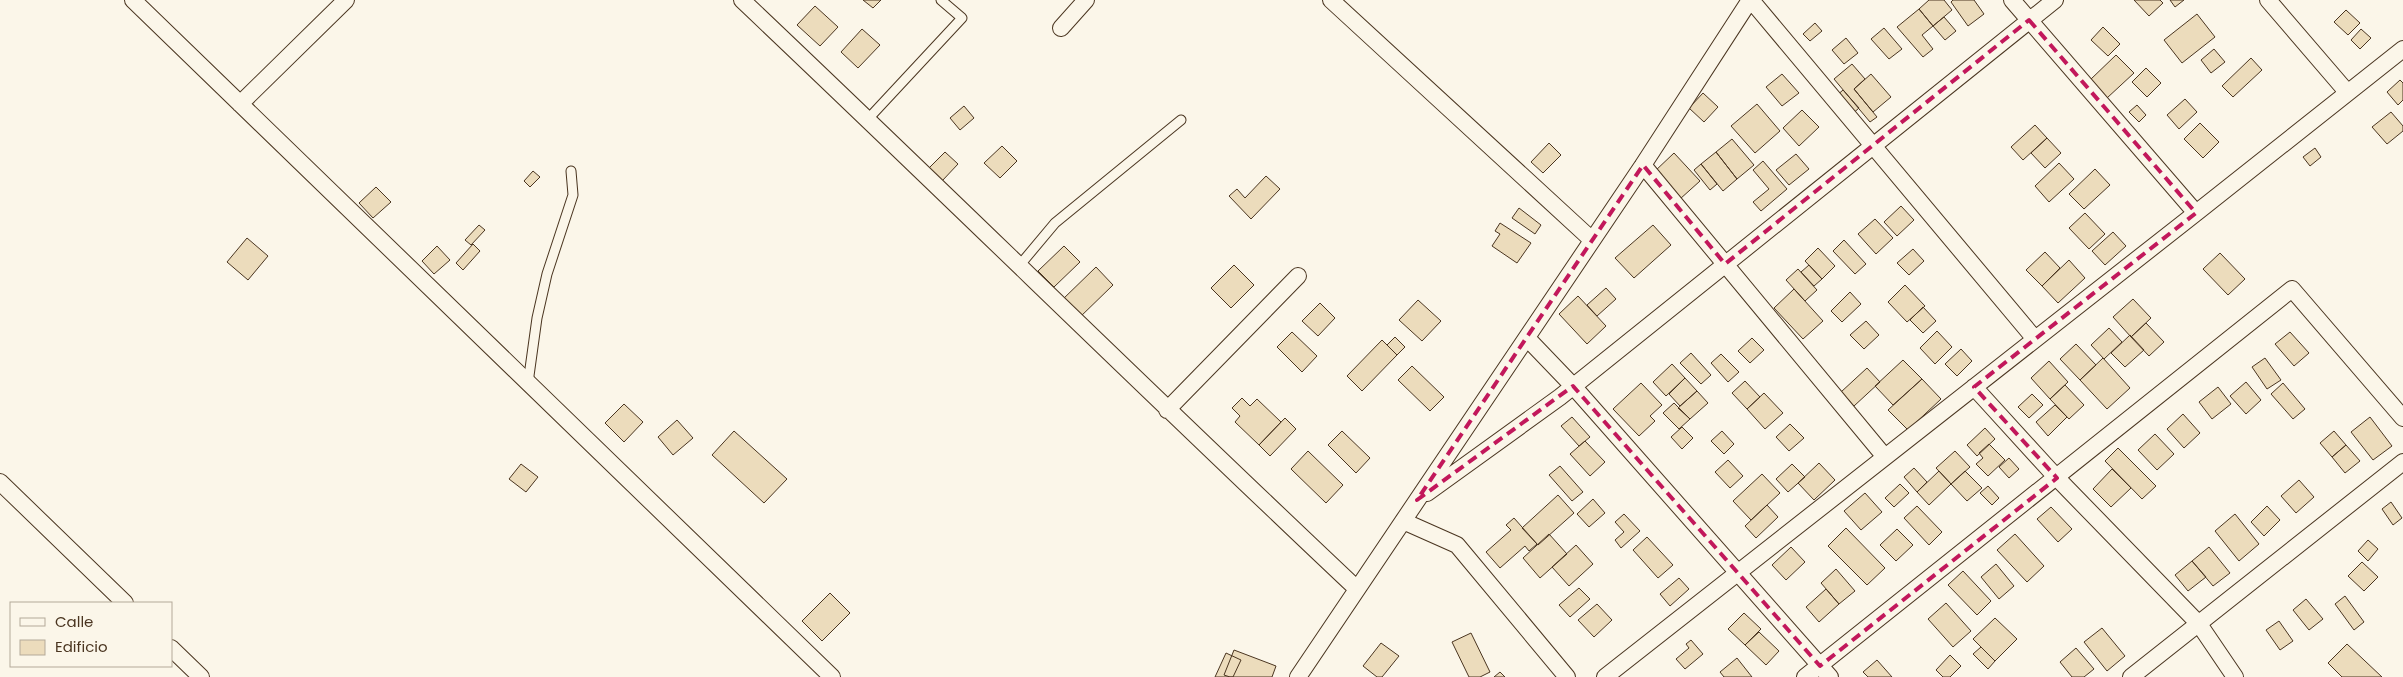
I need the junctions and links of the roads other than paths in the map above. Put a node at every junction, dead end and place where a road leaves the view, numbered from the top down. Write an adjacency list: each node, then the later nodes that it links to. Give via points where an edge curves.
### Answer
1 (132, 0): 15 (street)
2 (346, 0): 15 (street)
3 (742, 0): 16 (street)
4 (941, 0): 16 (lane, via 962,18)
5 (1086, 0): 12 (street)
6 (1331, 0): 22 (street)
7 (1751, 0): 18 (street); 19 (street)
8 (2012, 0): 11 (street)
9 (2055, 0): 11 (street)
10 (2268, 0): 14 (street)
11 (2029, 20): 18 (street); 21 (street)
12 (1061, 28)
13 (2403, 49): 14 (street)
14 (2347, 92): 21 (street)
15 (240, 104): 28 (street)
16 (868, 119): 24 (street)
17 (1181, 120): 24 (lane, via 1055,223)
18 (1873, 146): 23 (street); 27 (street)
19 (1643, 165): 22 (street); 23 (street)
20 (571, 171): 28 (lane, via 573,195 536,318)
21 (2196, 213): 27 (street)
22 (1592, 240): 26 (street)
23 (1726, 264): 29 (street); 33 (street)
24 (1019, 266): 31 (street)
25 (1298, 276): 31 (street)
26 (1527, 338): 29 (street); 37 (street)
27 (2035, 339): 30 (street)
28 (528, 383): 46 (street)
29 (1574, 386): 37 (street); 39 (street)
30 (1974, 387): 33 (street); 35 (street)
31 (1167, 410): 40 (street)
32 (2403, 418): 35 (street, via 2292,290)
33 (1886, 457): 39 (street)
34 (2403, 462): 42 (street)
35 (2057, 478): 42 (street); 44 (street)
36 (0, 482): 41 (street)
37 (1417, 500): 38 (street)
38 (1403, 521): 40 (street); 48 (street, via 1457,545)
39 (1738, 573): 44 (street); 49 (street)
40 (1357, 589): 47 (street)
41 (124, 602)
42 (2199, 624): 51 (street); 52 (street)
43 (172, 649): 45 (street)
44 (1825, 671): 50 (street)
45 (201, 677)
46 (832, 677)
47 (1298, 677)
48 (1567, 677)
49 (1605, 677)
50 (1806, 677)
51 (2131, 677)
52 (2235, 677)

